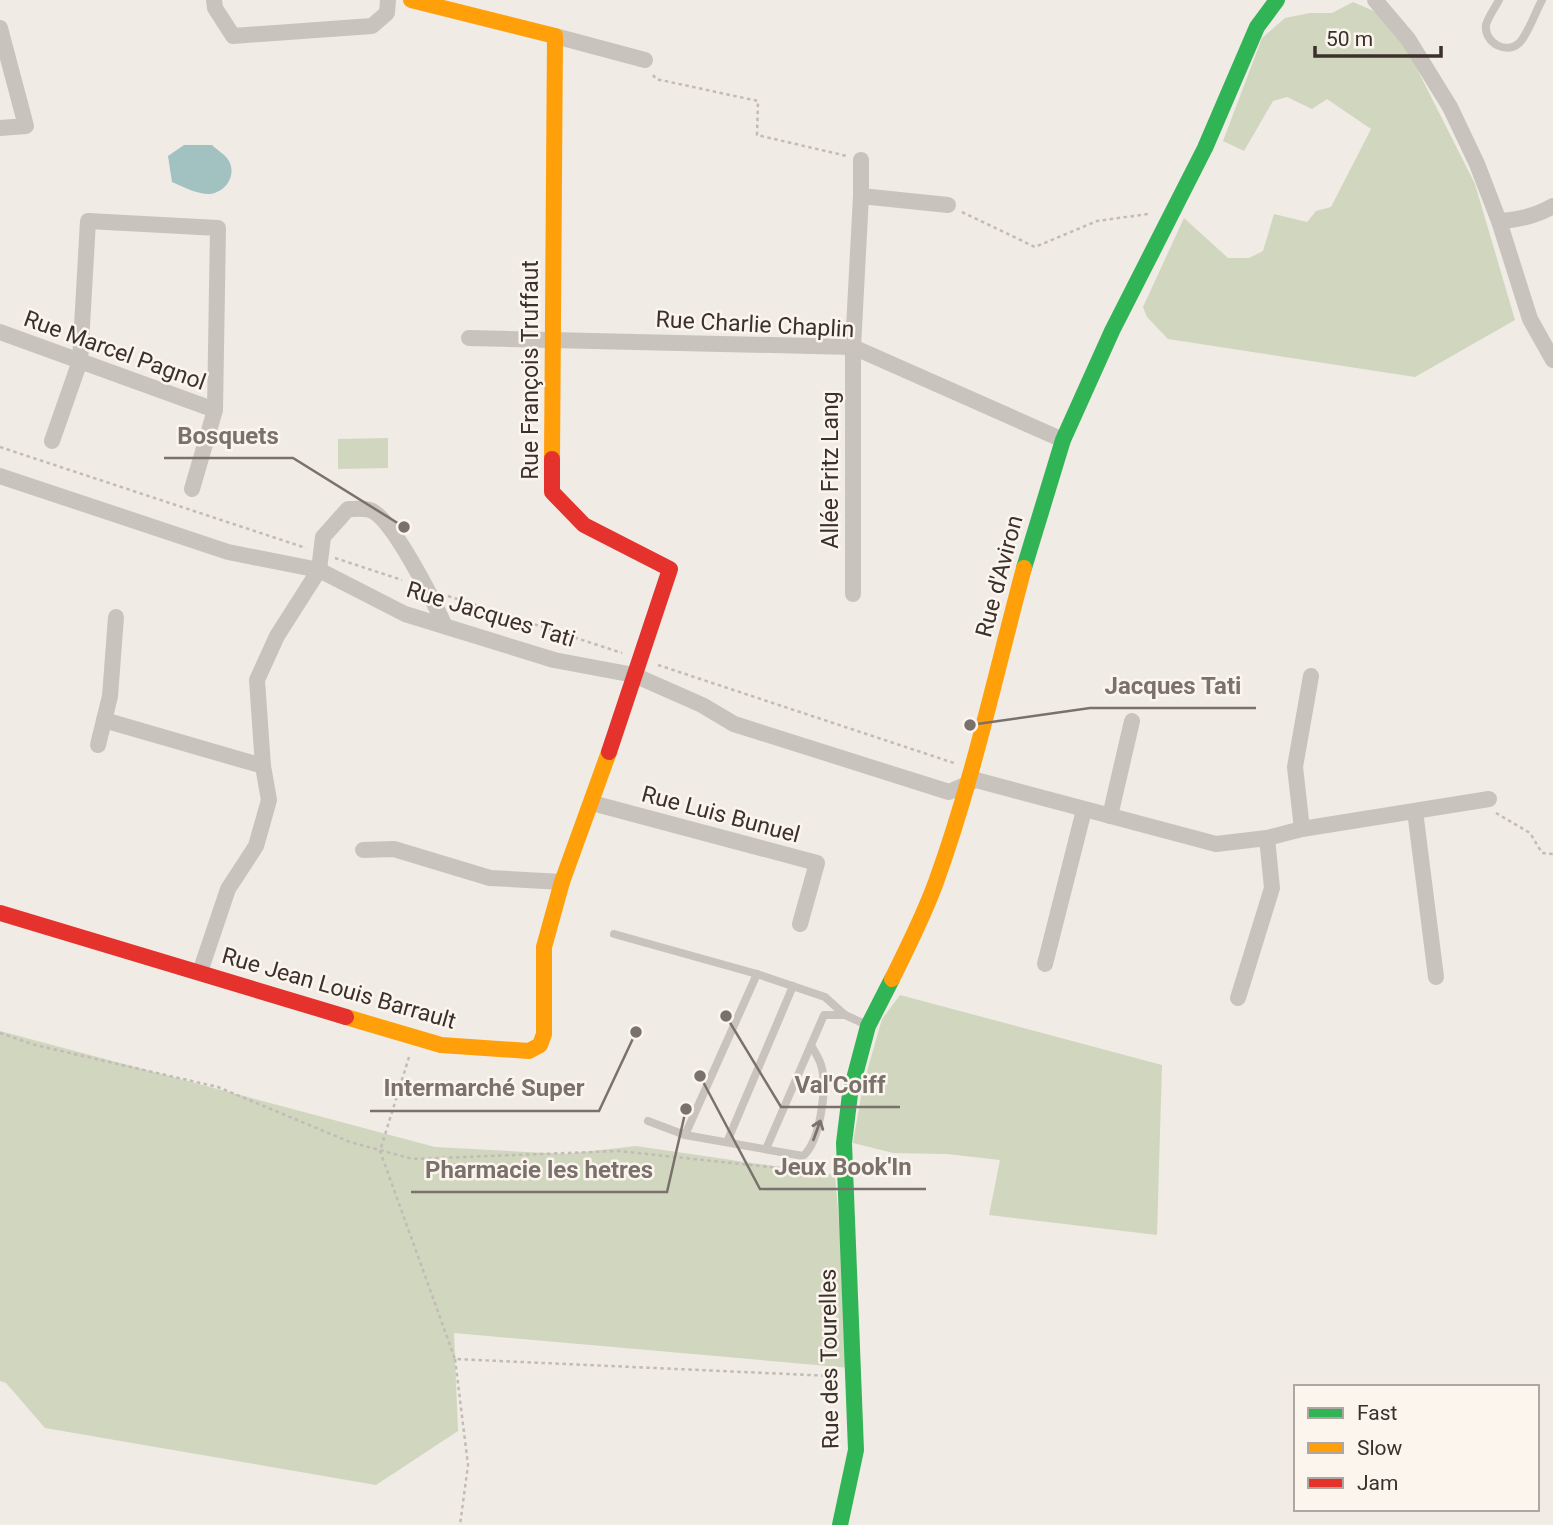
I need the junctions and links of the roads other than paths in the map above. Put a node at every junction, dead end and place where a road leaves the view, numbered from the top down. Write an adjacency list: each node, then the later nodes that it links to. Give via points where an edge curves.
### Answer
1 (214, 0): 2 (street, via 233,36 372,26 387,13)
2 (388, 0)
3 (411, 0): 9 (street)
4 (1277, 0): 24 (street, Rue d'Aviron, via 1257,27 1205,148 1112,331)
5 (1375, 0): 16 (street, via 1408,39 1450,107)
6 (1499, 0): 7 (lane, via 1486,24 1487,35 1503,48 1521,41)
7 (1542, 0)
8 (0, 28): 11 (street, via 26,126)
9 (555, 36): 10 (street); 19 (street, Rue François Truffaut)
10 (645, 60)
11 (0, 128)
12 (862, 160): 13 (street, Allée Fritz Lang)
13 (861, 197): 14 (street); 20 (street, Allée Fritz Lang)
14 (948, 205)
15 (1553, 206): 16 (street, via 1540,214)
16 (1499, 221): 21 (street, via 1530,319)
17 (0, 332): 22 (street, Rue Marcel Pagnol)
18 (469, 338): 19 (street, Rue Charlie Chaplin)
19 (551, 340): 20 (street, Rue Charlie Chaplin); 32 (street, Rue François Truffaut, via 552,492 583,525 670,569)
20 (853, 347): 24 (street, Rue Charlie Chaplin); 29 (street, Allée Fritz Lang)
21 (1553, 360)
22 (80, 361): 23 (street, Rue Marcel Pagnol); 23 (street, via 88,221 218,228); 25 (street)
23 (215, 410): 27 (street)
24 (1063, 440): 38 (street, Rue d'Aviron)
25 (52, 441)
26 (0, 476): 28 (street, Rue Jacques Tati, via 228,552)
27 (192, 489)
28 (319, 570): 31 (street, Rue Jacques Tati, via 405,614); 31 (street, via 323,537 348,509 371,510 384,520 428,589); 37 (street, via 277,636 257,680)
29 (853, 594)
30 (117, 617): 34 (street)
31 (444, 624): 32 (street, Rue Jacques Tati, via 554,660)
32 (634, 675): 38 (street, Rue Jacques Tati, via 734,724 949,792); 40 (street, Rue Jean Louis Barrault)
33 (1311, 676): 44 (street, via 1295,767)
34 (104, 720): 36 (street); 37 (street)
35 (1132, 721): 43 (street)
36 (98, 745)
37 (263, 766): 52 (street, via 269,800 256,846 228,889)
38 (968, 776): 41 (street, Rue Jacques Tati); 58 (street, Rue d'Aviron, via 936,883)
39 (1481, 800): 42 (street, Rue Jacques Tati)
40 (592, 803): 47 (street, Rue Jean Louis Barrault); 49 (street, Rue Luis Bunuel, via 817,863)
41 (1084, 810): 43 (street, Rue Jacques Tati); 51 (street)
42 (1415, 811): 44 (street, Rue Jacques Tati); 54 (street)
43 (1110, 816): 45 (street, Rue Jacques Tati, via 1216,844)
44 (1302, 829): 45 (street, Rue Jacques Tati)
45 (1267, 838): 56 (street, via 1272,888)
46 (363, 850): 47 (street, via 394,849 490,878)
47 (562, 882): 52 (street, Rue Jean Louis Barrault, via 544,947 544,1034 540,1045 529,1051 441,1045)
48 (0, 913): 52 (street, Rue Jean Louis Barrault)
49 (800, 925)
50 (614, 934): 53 (lane)
51 (1045, 964)
52 (200, 972)
53 (757, 974): 55 (lane); 61 (lane)
54 (1436, 977)
55 (793, 986): 57 (lane, via 825,997); 62 (lane)
56 (1238, 998)
57 (845, 1015): 58 (lane); 59 (lane, via 824,1015)
58 (868, 1026): 64 (street, Rue d'Aviron, via 850,1094 844,1143)
59 (811, 1045): 63 (lane); 63 (lane, one-way to 59, via 803,1156 809,1151 822,1116 822,1066)
60 (648, 1121): 61 (lane)
61 (685, 1135): 62 (lane)
62 (727, 1142): 63 (lane)
63 (766, 1149)
64 (847, 1183): 65 (street, Rue des Tourelles, via 856,1450)
65 (840, 1525)

